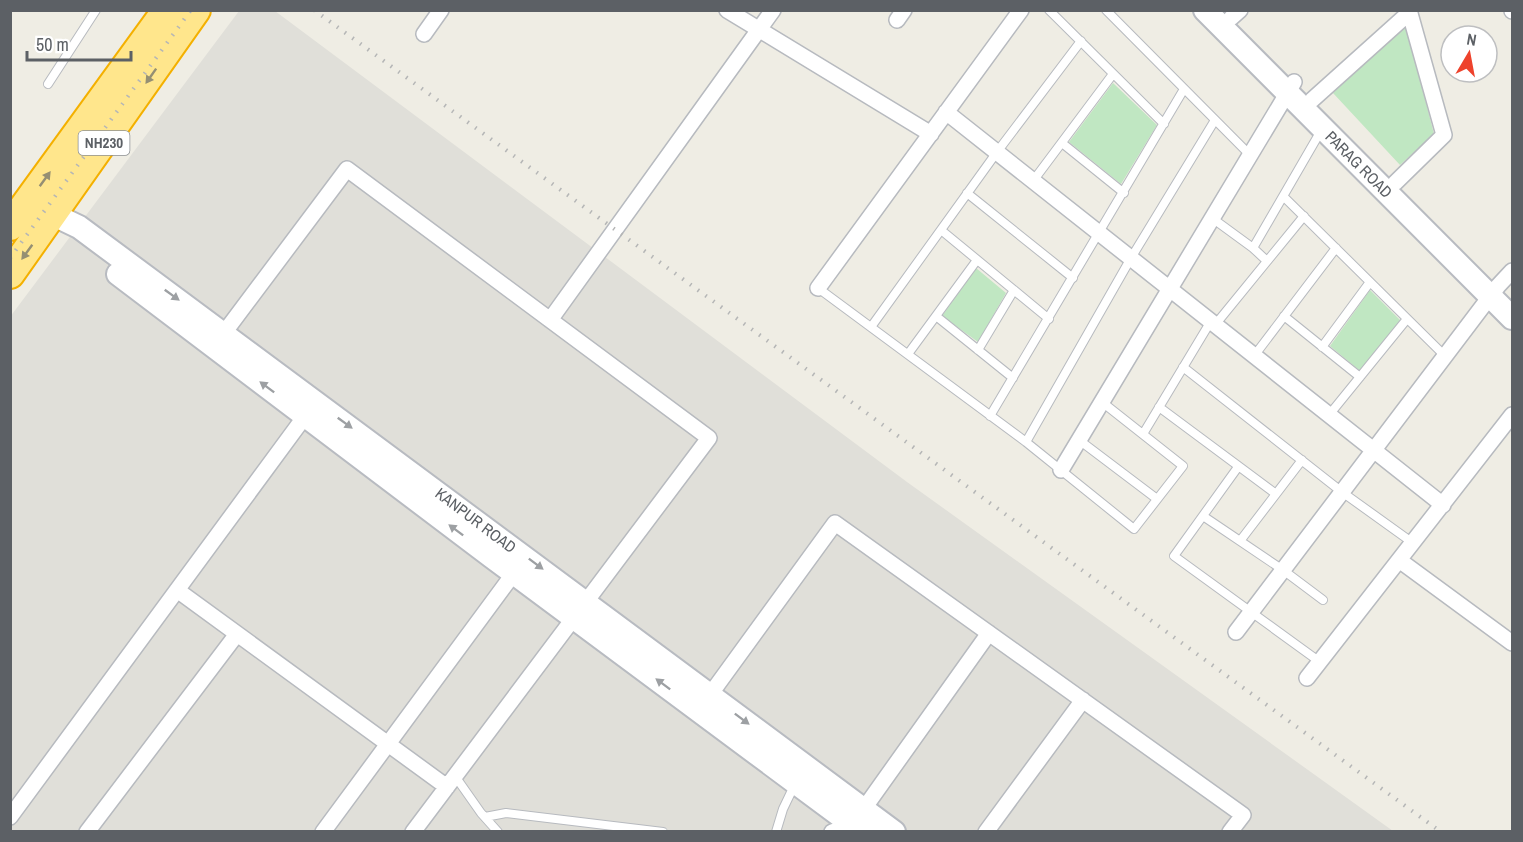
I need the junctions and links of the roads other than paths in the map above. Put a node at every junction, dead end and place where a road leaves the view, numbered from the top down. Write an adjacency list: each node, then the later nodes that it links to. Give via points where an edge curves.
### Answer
1 (96, 10): 17 (lane)
2 (167, 10): 37 (highway, NH230, one-way to 2)
3 (196, 10): 34 (highway, NH230, one-way to 34)
4 (441, 10): 14 (street)
5 (727, 10): 13 (street)
6 (773, 10): 13 (street)
7 (1021, 10): 21 (street)
8 (1050, 10): 15 (lane)
9 (1106, 10): 19 (lane)
10 (1205, 10): 18 (street, PARAG ROAD)
11 (1409, 11): 20 (street); 30 (street, via 1444,135)
12 (1231, 13): 18 (street, PARAG ROAD)
13 (759, 30): 25 (street); 57 (street)
14 (424, 34)
15 (1081, 41): 16 (lane); 27 (lane)
16 (1113, 74): 23 (lane); 26 (lane)
17 (48, 84)
18 (1291, 87): 20 (street, PARAG ROAD); 24 (street, PARAG ROAD); 28 (street)
19 (1184, 89): 22 (lane); 23 (lane)
20 (1312, 100): 30 (street, PARAG ROAD)
21 (946, 112): 25 (street); 27 (street)
22 (1215, 120): 28 (lane); 42 (lane)
23 (1164, 124): 32 (lane)
24 (1322, 128): 33 (lane); 49 (street, PARAG ROAD)
25 (931, 134): 48 (street)
26 (1062, 143): 29 (lane); 32 (lane)
27 (997, 152): 29 (street); 31 (lane)
28 (1250, 155): 36 (street)
29 (1033, 181): 39 (street)
30 (1395, 183): 49 (street, PARAG ROAD)
31 (967, 193): 38 (lane); 46 (lane)
32 (1124, 193): 39 (lane)
33 (1284, 196): 35 (lane); 40 (lane)
34 (54, 215): 45 (highway, NH230, one-way to 45); 60 (street, KANPUR ROAD, one-way to 60, via 80,227); 71 (street, one-way to 34, via 65,234)
35 (1304, 216): 41 (lane); 44 (lane)
36 (1212, 218): 40 (lane); 50 (street)
37 (10, 226)
38 (941, 230): 43 (lane); 59 (lane)
39 (1100, 234): 42 (street); 46 (lane)
40 (1253, 248): 44 (lane)
41 (1336, 248): 47 (lane); 53 (lane)
42 (1131, 258): 50 (street); 77 (lane)
43 (977, 260): 51 (lane); 52 (lane)
44 (1267, 261): 58 (lane)
45 (10, 274)
46 (1073, 278): 56 (lane)
47 (1370, 282): 54 (lane); 61 (lane)
48 (818, 288): 59 (lane)
49 (1504, 288): 55 (street, PARAG ROAD); 65 (street)
50 (1170, 289): 58 (street); 69 (street)
51 (1014, 290): 56 (lane); 62 (lane)
52 (936, 316): 62 (lane); 63 (lane)
53 (1284, 316): 61 (lane); 64 (lane)
54 (1407, 318): 65 (lane); 67 (lane)
55 (1512, 318)
56 (1049, 319): 68 (lane)
57 (550, 320): 60 (street, via 347,169); 94 (street, via 709,438)
58 (1213, 323): 64 (street); 66 (lane)
59 (871, 327): 63 (lane)
60 (224, 333): 71 (street, KANPUR ROAD)
61 (1322, 347): 67 (lane)
62 (978, 350): 68 (lane)
63 (908, 354): 74 (lane)
64 (1254, 356): 72 (street)
65 (1445, 356): 78 (street)
66 (1183, 367): 70 (lane); 79 (lane)
67 (1360, 377): 72 (lane)
68 (1013, 378): 74 (lane)
69 (1102, 402): 75 (lane); 76 (street)
70 (1159, 407): 75 (lane); 80 (lane)
71 (311, 409): 91 (street, one-way to 71); 92 (street); 94 (street, KANPUR ROAD, one-way to 94)
72 (1329, 415): 78 (street)
73 (1512, 415): 85 (street)
74 (990, 416): 77 (lane)
75 (1143, 434): 84 (lane, via 1183,466)
76 (1079, 440): 81 (street); 84 (lane)
77 (1026, 442): 81 (lane)
78 (1374, 450): 82 (street); 85 (street)
79 (1302, 460): 82 (lane); 83 (lane)
80 (1238, 467): 83 (lane); 86 (lane)
81 (1061, 470): 84 (lane, via 1134,529)
82 (1342, 492): 88 (lane); 90 (street)
83 (1276, 494): 87 (lane)
84 (1157, 499)
85 (1443, 505): 88 (street)
86 (1203, 516): 87 (lane); 95 (lane, via 1174,556)
87 (1240, 541): 90 (lane)
88 (1413, 543): 89 (street)
89 (1399, 560): 99 (street); 100 (street)
90 (1283, 570): 93 (lane); 95 (street)
91 (514, 573): 94 (street); 104 (street)
92 (177, 590): 98 (street); 107 (street)
93 (1323, 600)
94 (579, 609): 103 (street, KANPUR ROAD); 105 (street)
95 (1251, 612): 96 (street); 100 (lane)
96 (1236, 632)
97 (989, 633): 102 (street); 103 (street, via 835,523); 109 (street)
98 (237, 634): 104 (street); 110 (street)
99 (1512, 643)
100 (1320, 662): 101 (street)
101 (1307, 678)
102 (1083, 700): 117 (street); 118 (street, via 1243,815)
103 (705, 703): 106 (street); 109 (street, KANPUR ROAD, one-way to 109)
104 (388, 744): 105 (street); 111 (street)
105 (451, 781): 108 (lane); 112 (street)
106 (796, 782): 109 (street); 115 (lane)
107 (10, 817)
108 (485, 817): 113 (lane); 114 (lane, via 506,813)
109 (853, 824): 116 (street, KANPUR ROAD)
110 (87, 831)
111 (323, 831)
112 (413, 831)
113 (498, 831)
114 (663, 831)
115 (776, 831)
116 (894, 831)
117 (986, 831)
118 (1230, 831)

